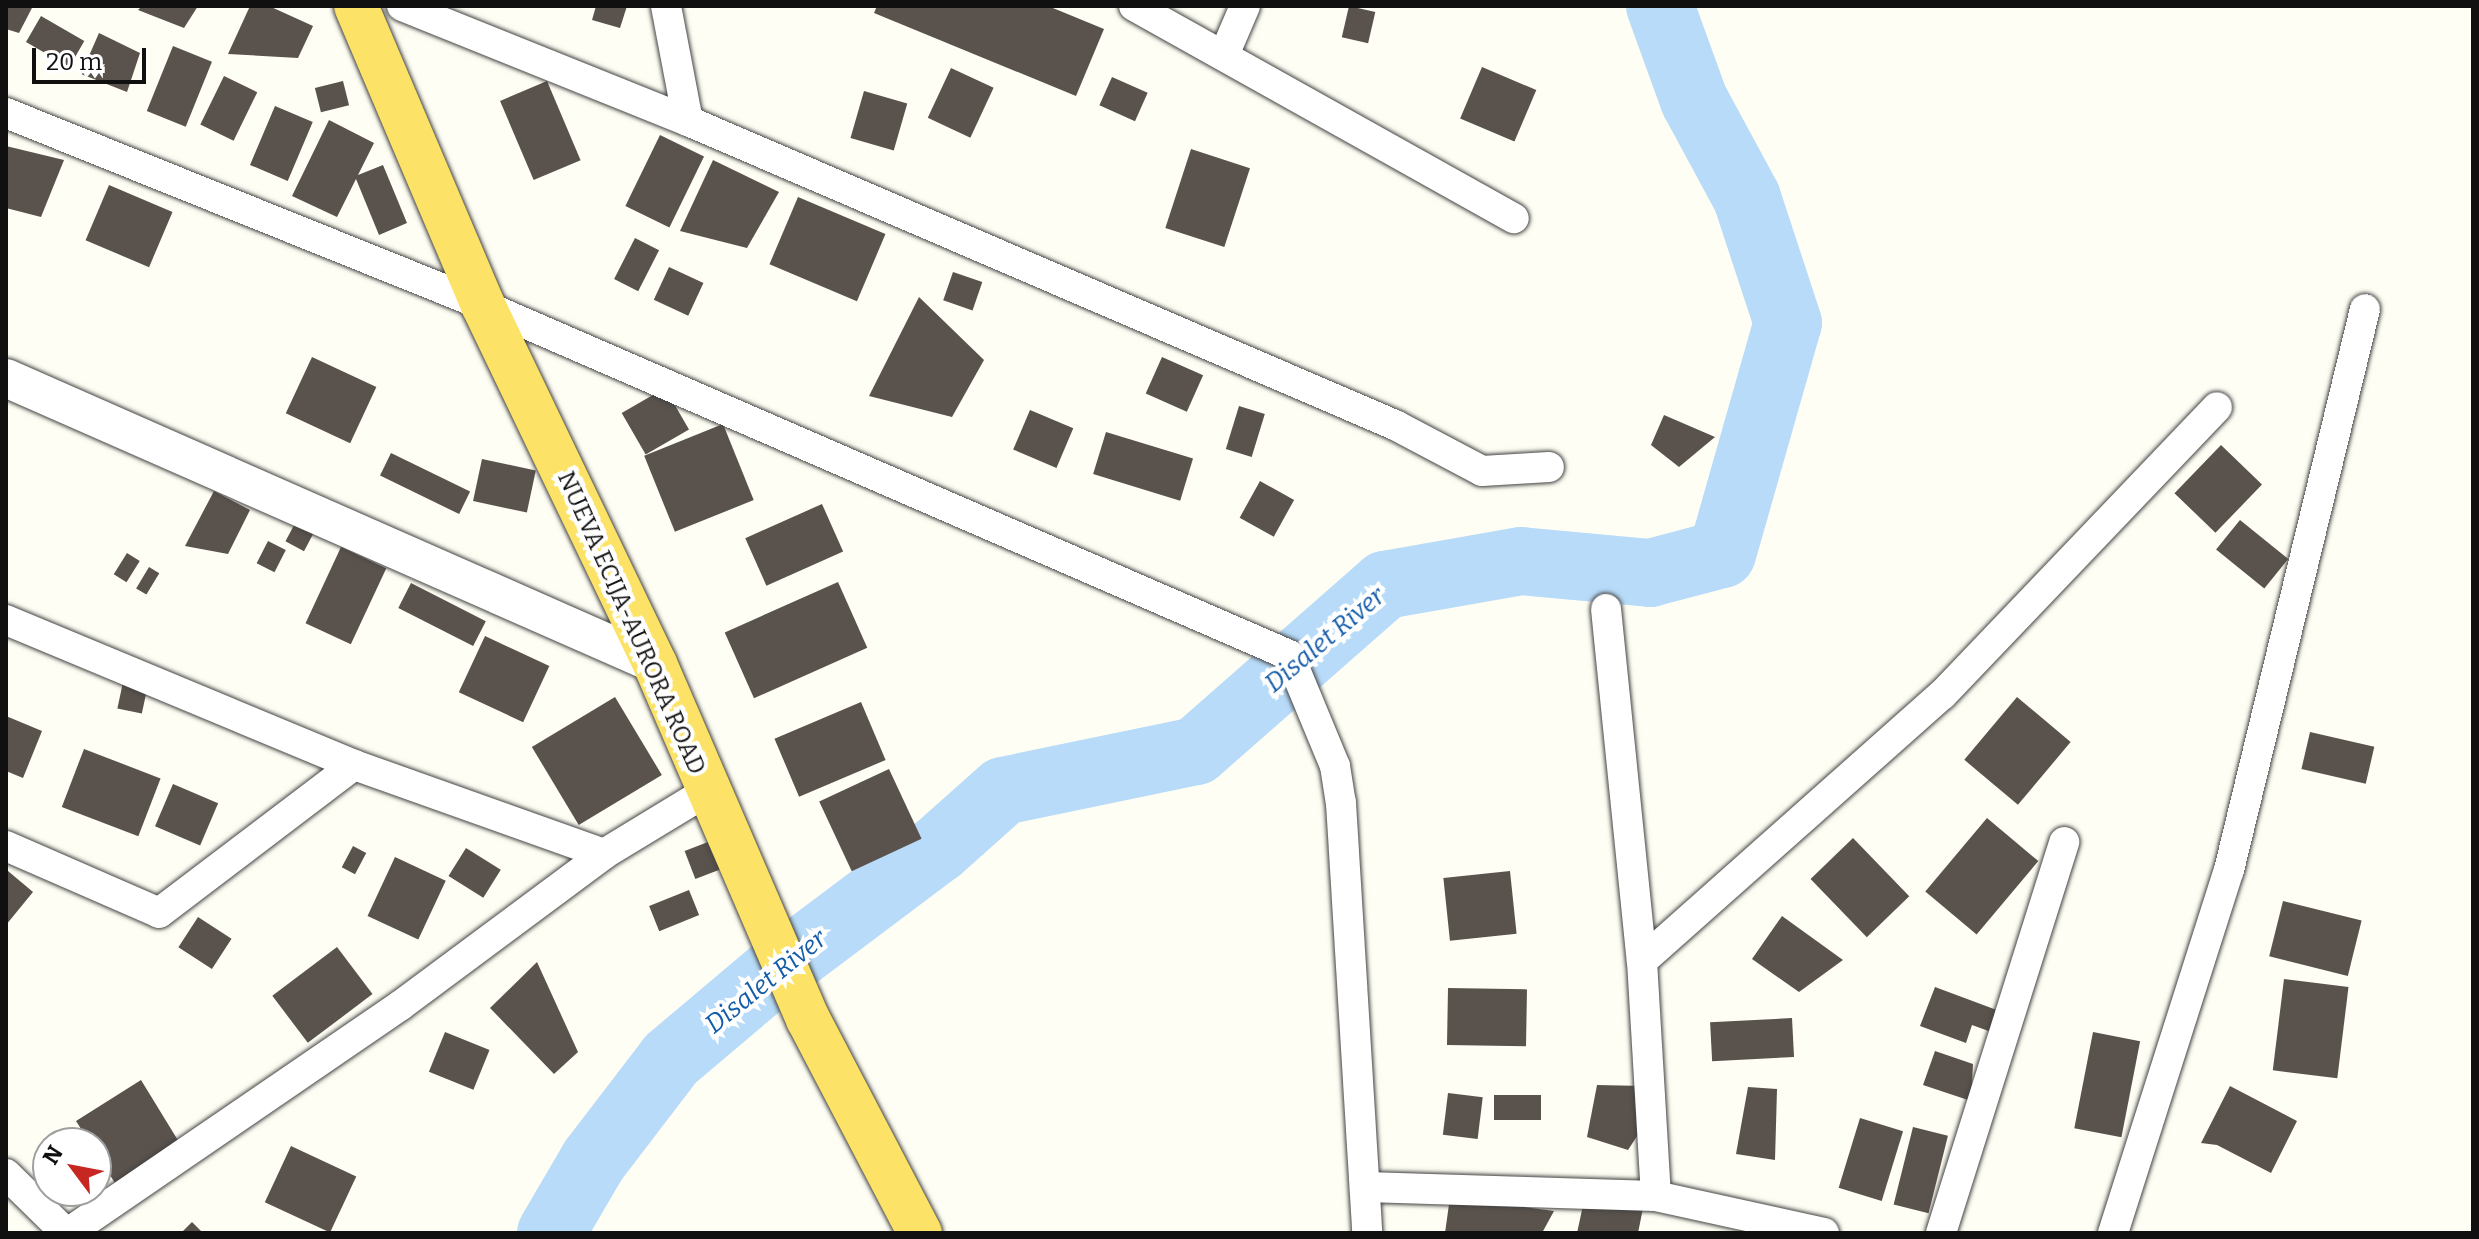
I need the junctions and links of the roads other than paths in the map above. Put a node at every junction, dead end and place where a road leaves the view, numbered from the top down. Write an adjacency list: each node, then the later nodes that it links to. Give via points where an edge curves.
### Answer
1 (356, 6): 10 (main road, NUEVA ECIJA-AURORA ROAD)
2 (402, 6): 8 (street)
3 (666, 6): 8 (street)
4 (1134, 6): 6 (street)
5 (1245, 6): 6 (street)
6 (1224, 55): 9 (street)
7 (6, 113): 10 (street)
8 (688, 121): 14 (street, via 1395,425 1482,471)
9 (1514, 218)
10 (483, 305): 17 (main road, NUEVA ECIJA-AURORA ROAD); 25 (street, via 1289,655 1335,766)
11 (2365, 309): 32 (street, via 2229,870)
12 (9, 388): 17 (street)
13 (2217, 407): 23 (street, via 1942,695)
14 (1549, 467)
15 (1606, 609): 23 (street)
16 (6, 620): 18 (street)
17 (655, 664): 19 (main road, NUEVA ECIJA-AURORA ROAD)
18 (354, 765): 21 (street, via 159,913); 22 (street)
19 (706, 792): 22 (street); 28 (main road, NUEVA ECIJA-AURORA ROAD, via 808,1019)
20 (2064, 842): 31 (street)
21 (6, 846)
22 (604, 854): 27 (street, via 401,1005)
23 (1642, 961): 26 (street)
24 (6, 1174): 27 (street)
25 (1365, 1187): 26 (street); 29 (street)
26 (1656, 1196): 30 (street)
27 (67, 1233)
28 (920, 1233)
29 (1367, 1233)
30 (1824, 1233)
31 (1941, 1233)
32 (2113, 1233)

